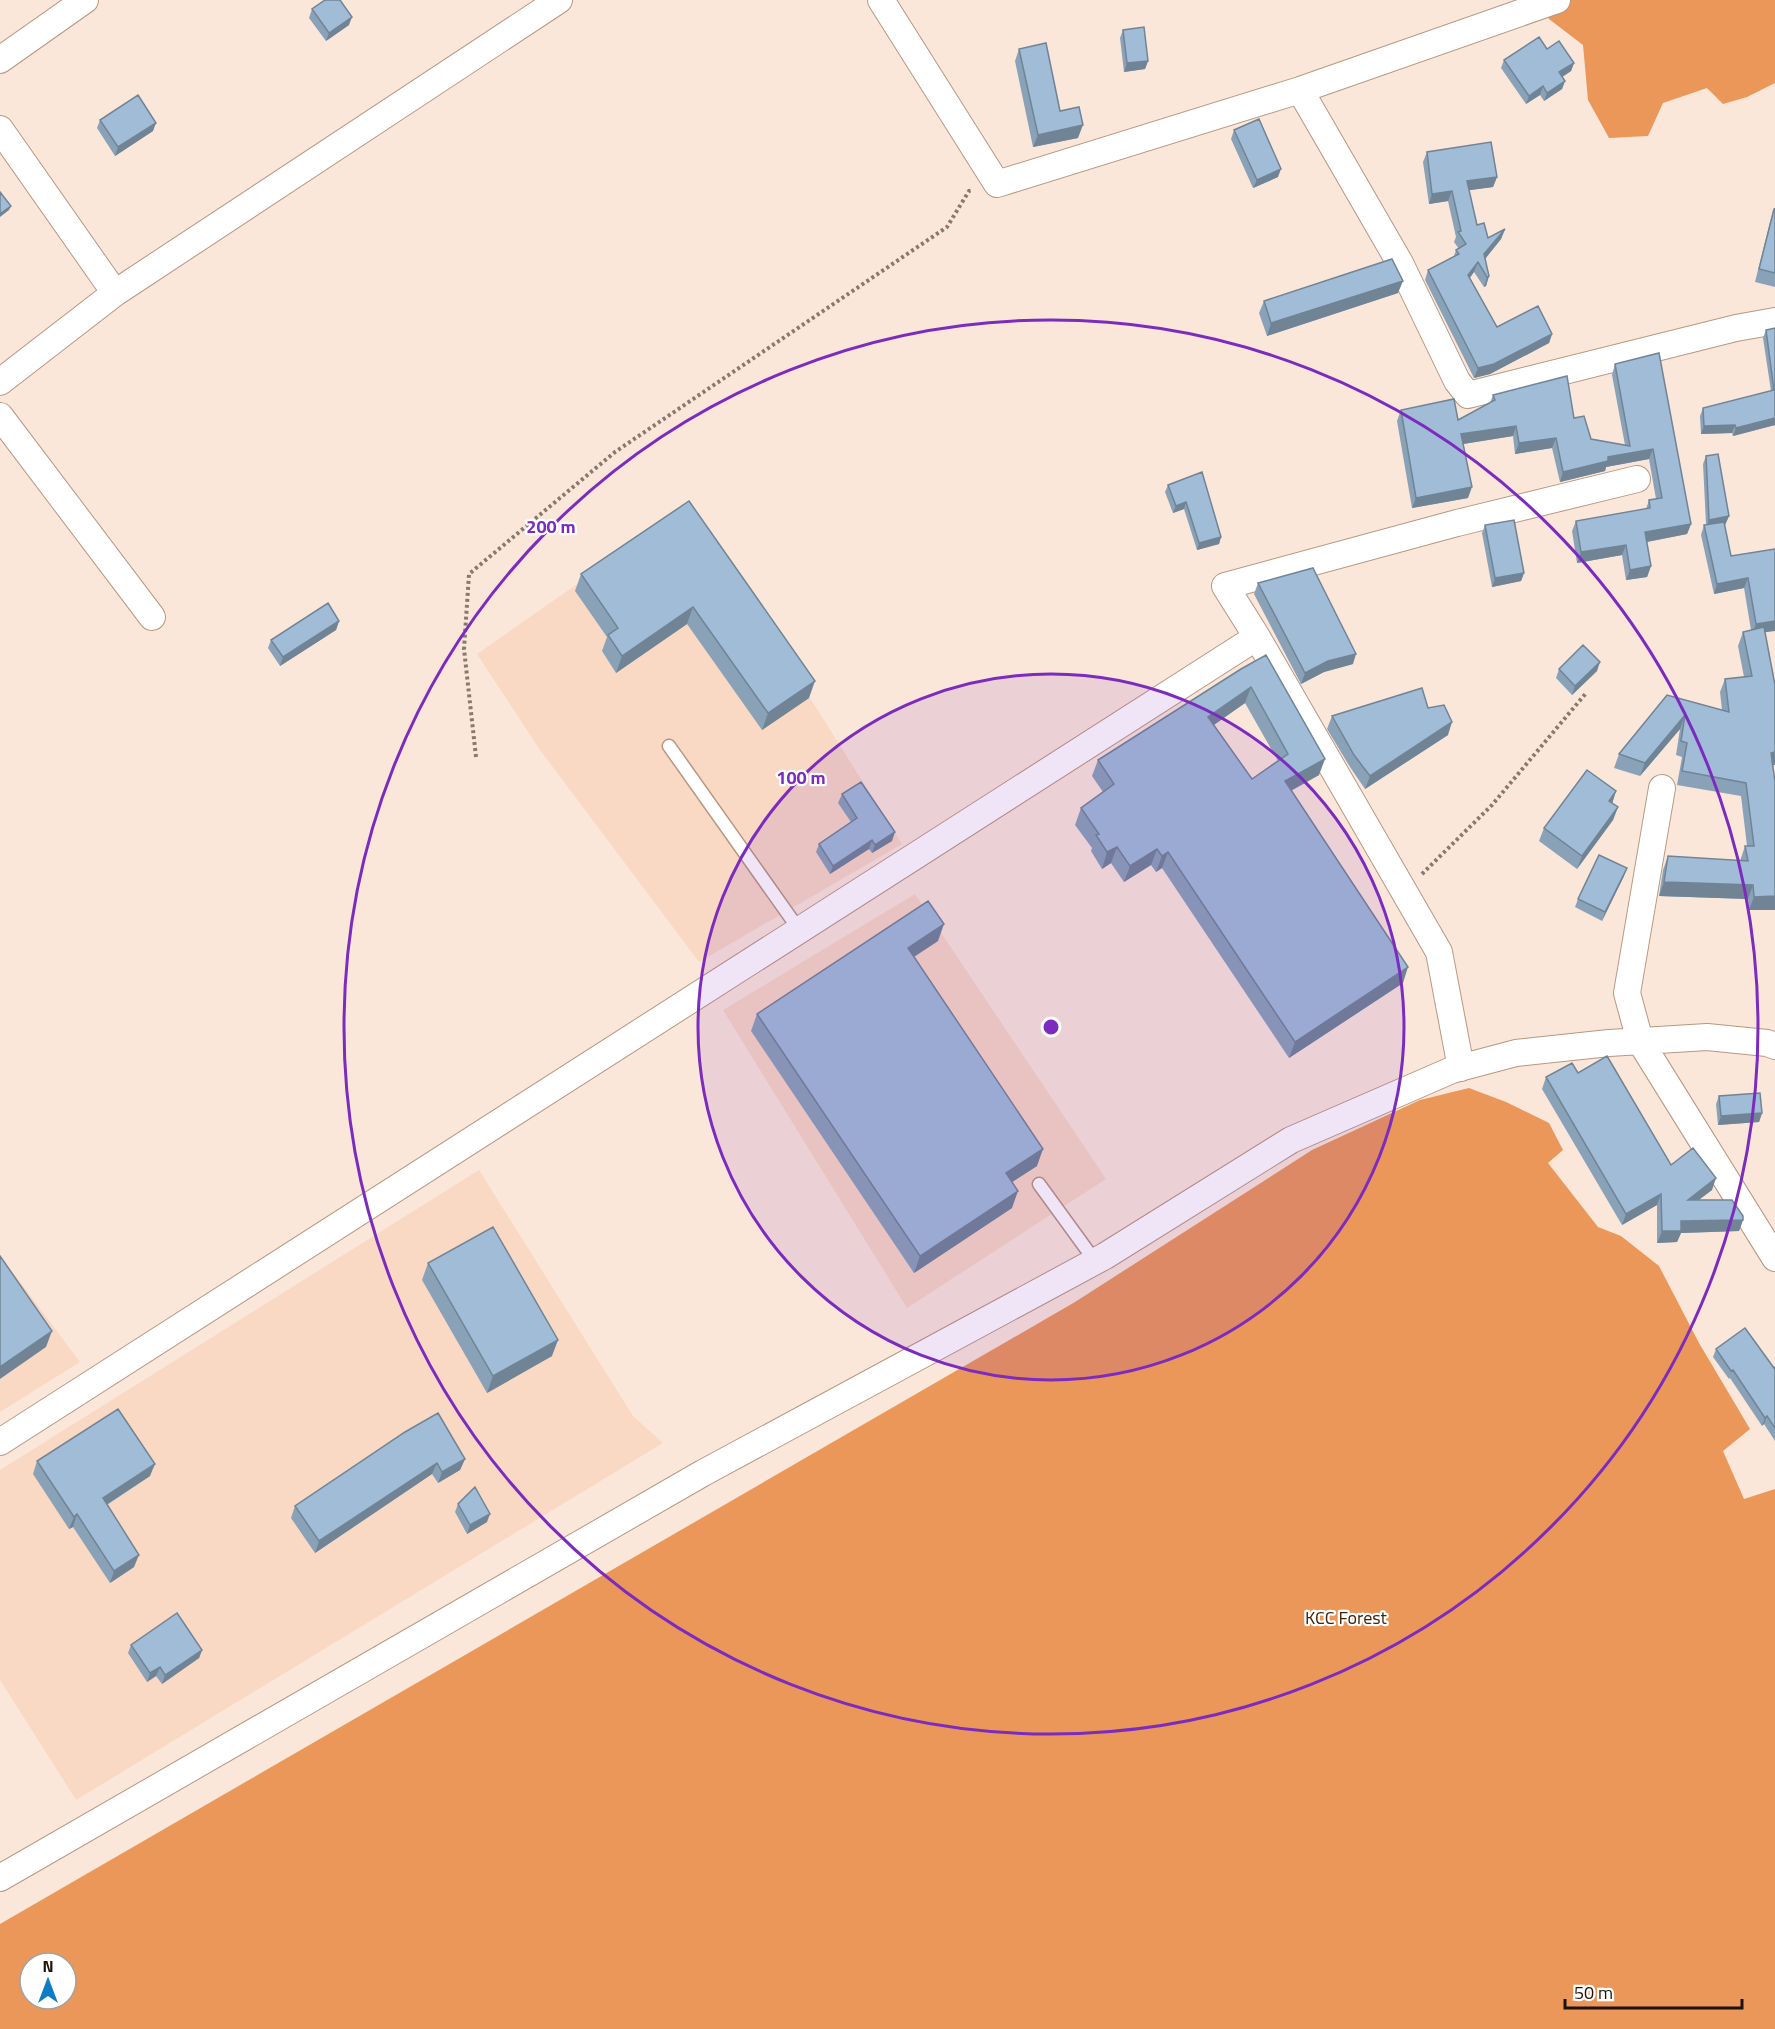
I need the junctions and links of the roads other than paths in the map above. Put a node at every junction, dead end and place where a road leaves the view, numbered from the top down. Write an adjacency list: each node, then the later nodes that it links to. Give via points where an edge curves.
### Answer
1 (85, 0): 5 (street)
2 (559, 0): 8 (street)
3 (881, 0): 6 (street, via 997,184)
4 (1557, 0): 6 (street)
5 (0, 60)
6 (1300, 90): 9 (street, via 1400,263 1457,381 1468,395)
7 (0, 129): 8 (street)
8 (115, 293): 10 (street)
9 (1775, 321)
10 (0, 382)
11 (0, 416): 13 (street)
12 (1637, 479): 14 (street, via 1225,586)
13 (152, 617)
14 (1257, 637): 17 (street); 20 (street, via 1439,952)
15 (669, 746): 17 (lane)
16 (1662, 788): 18 (street, via 1627,993)
17 (800, 931): 24 (street)
18 (1641, 1041): 19 (street, via 1707,1037); 20 (street, via 1516,1053); 22 (street)
19 (1775, 1046)
20 (1461, 1068): 23 (street, via 1291,1140)
21 (1040, 1184): 23 (lane)
22 (1775, 1258)
23 (1095, 1261): 25 (street, via 703,1473)
24 (0, 1443)
25 (0, 1878)

